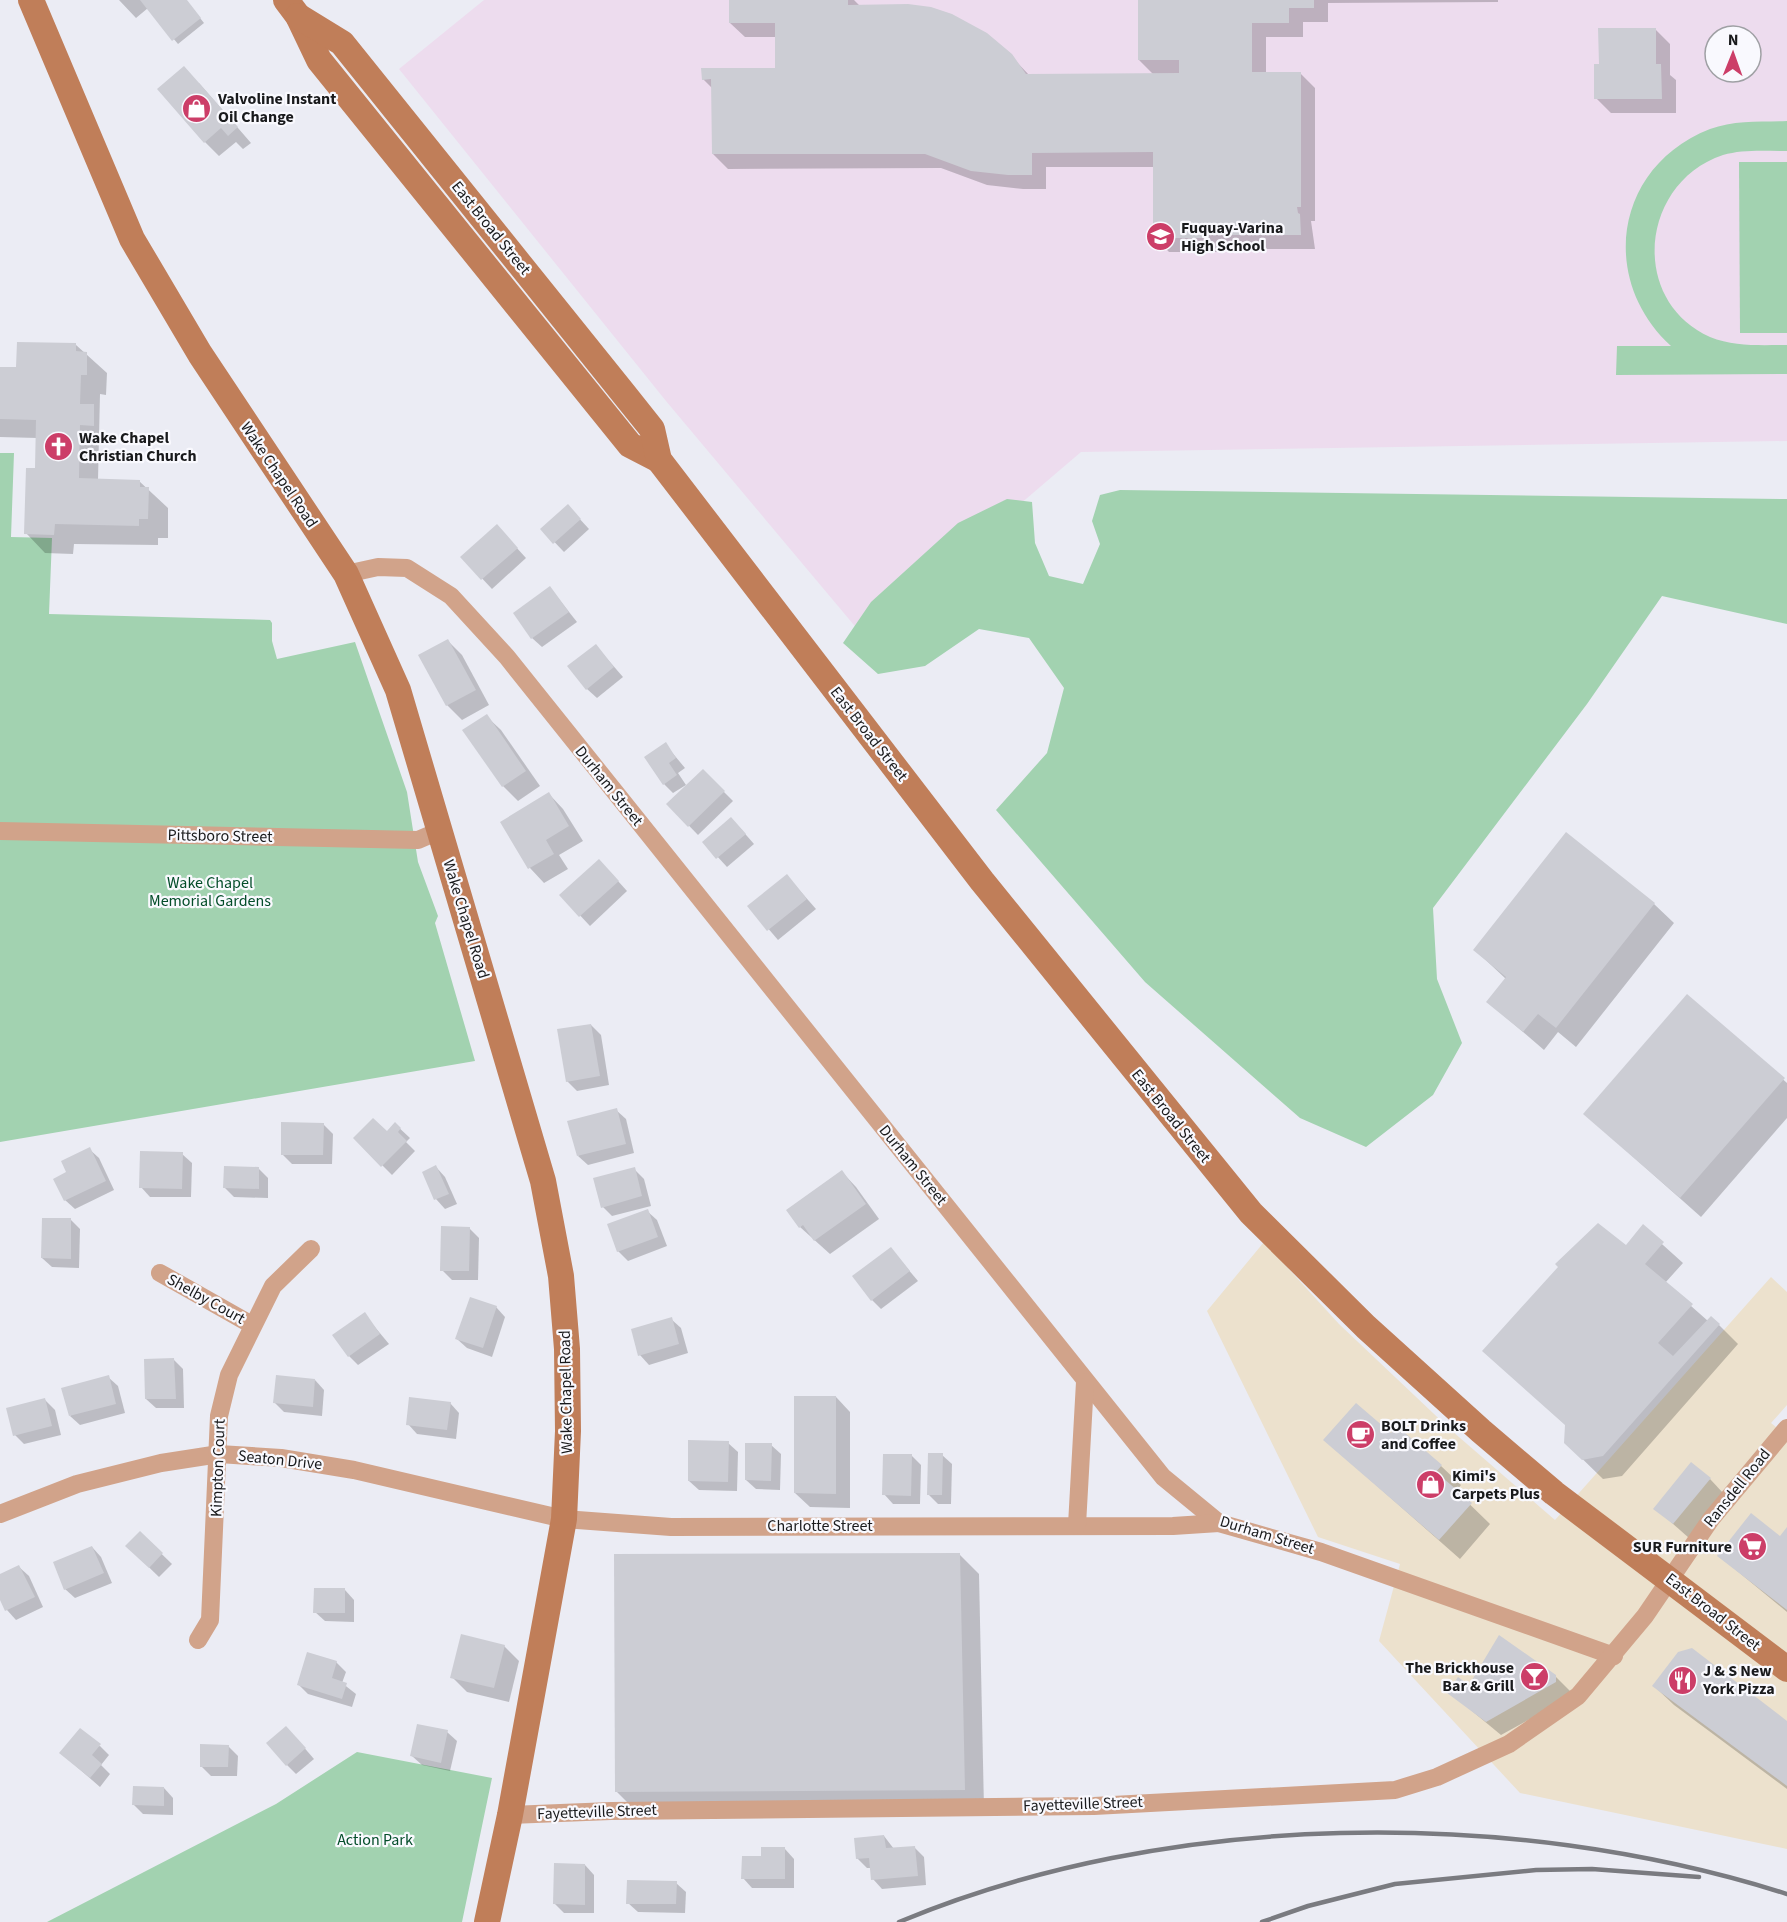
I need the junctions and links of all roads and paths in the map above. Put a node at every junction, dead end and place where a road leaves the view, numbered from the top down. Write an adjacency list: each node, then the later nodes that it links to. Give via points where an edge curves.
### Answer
1 (31, 0): 3 (main road, Wake Chapel Road, via 132,239 200,354)
2 (292, 8): 16 (main road, East Broad Street, via 319,60 630,445 659,460 982,881 1251,1214 1366,1327 1481,1431 1558,1496)
3 (346, 574): 5 (main road, Wake Chapel Road, via 398,690); 9 (street, Durham Street, via 378,567 407,568 451,596 507,657)
4 (0, 831): 5 (street, Pittsboro Street, via 418,840)
5 (439, 831): 13 (main road, Wake Chapel Road, via 543,1181 561,1276 567,1361)
6 (311, 1249): 8 (street, Kimpton Court, via 273,1286)
7 (160, 1273): 8 (street, Shelby Court)
8 (252, 1325): 11 (street, Kimpton Court, via 229,1375 219,1416)
9 (1085, 1382): 14 (street, Durham Street, via 1163,1477); 15 (street)
10 (1787, 1428): 16 (street, Ransdell Road, via 1711,1518)
11 (219, 1454): 12 (street, Seaton Drive, via 160,1463 77,1484); 13 (street, Seaton Drive, via 281,1458 354,1470); 17 (street, Kimpton Court, via 210,1620)
12 (0, 1514)
13 (564, 1519): 15 (street, Charlotte Street, via 671,1527); 20 (main road, Wake Chapel Road)
14 (1219, 1523): 15 (street, Charlotte Street); 18 (street, Durham Street, via 1321,1552)
15 (1077, 1525)
16 (1670, 1579): 18 (street, Fayetteville Street); 19 (main road, East Broad Street)
17 (198, 1640)
18 (1614, 1656): 20 (street, Fayetteville Street, via 1578,1696 1509,1744 1437,1777 1395,1790 1094,1806 611,1810)
19 (1787, 1670)
20 (510, 1815): 21 (main road, Wake Chapel Road)
21 (487, 1922)

